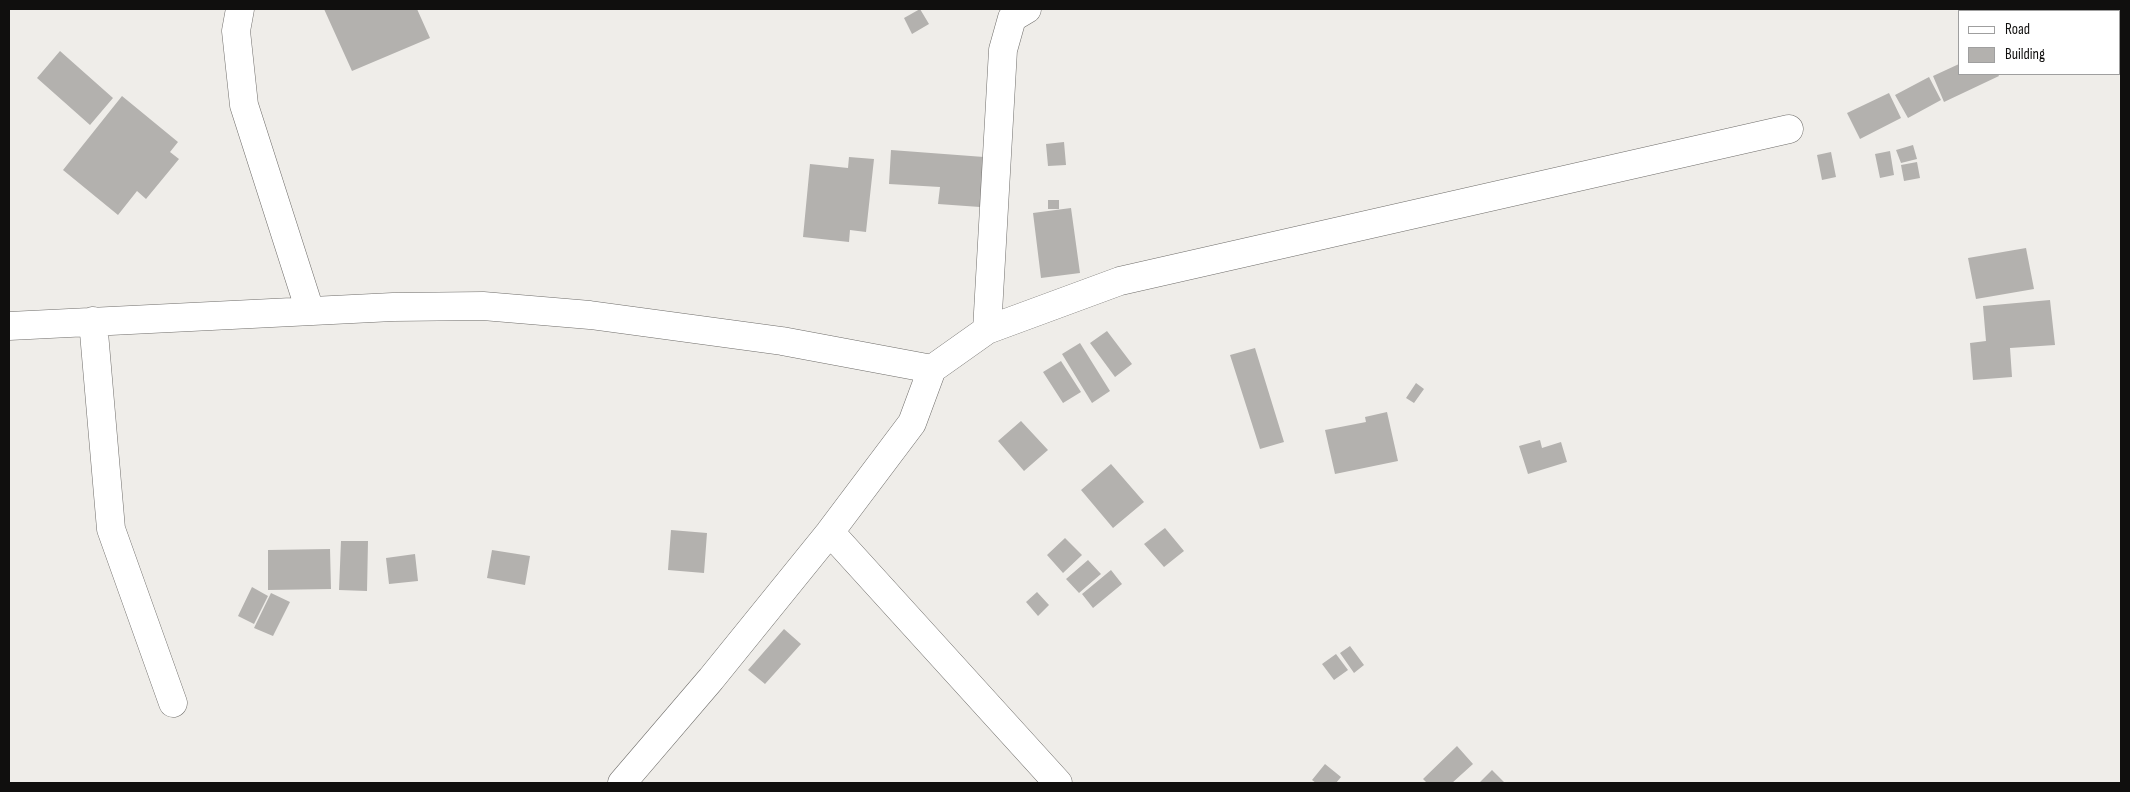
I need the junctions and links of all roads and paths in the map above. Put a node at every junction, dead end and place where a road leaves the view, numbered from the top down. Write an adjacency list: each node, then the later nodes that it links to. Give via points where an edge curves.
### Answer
1 (240, 9): 4 (street, via 236,31 244,105)
2 (1016, 12): 7 (street, via 1003,50)
3 (1789, 129): 7 (street, via 1120,281)
4 (310, 311): 5 (street); 8 (street, via 484,306 590,315 782,341)
5 (93, 321): 6 (street); 10 (street, via 111,529)
6 (9, 326)
7 (987, 330): 8 (street)
8 (932, 369): 9 (street, via 912,423)
9 (830, 532): 11 (street); 12 (street)
10 (173, 703)
11 (622, 783)
12 (1058, 783)

